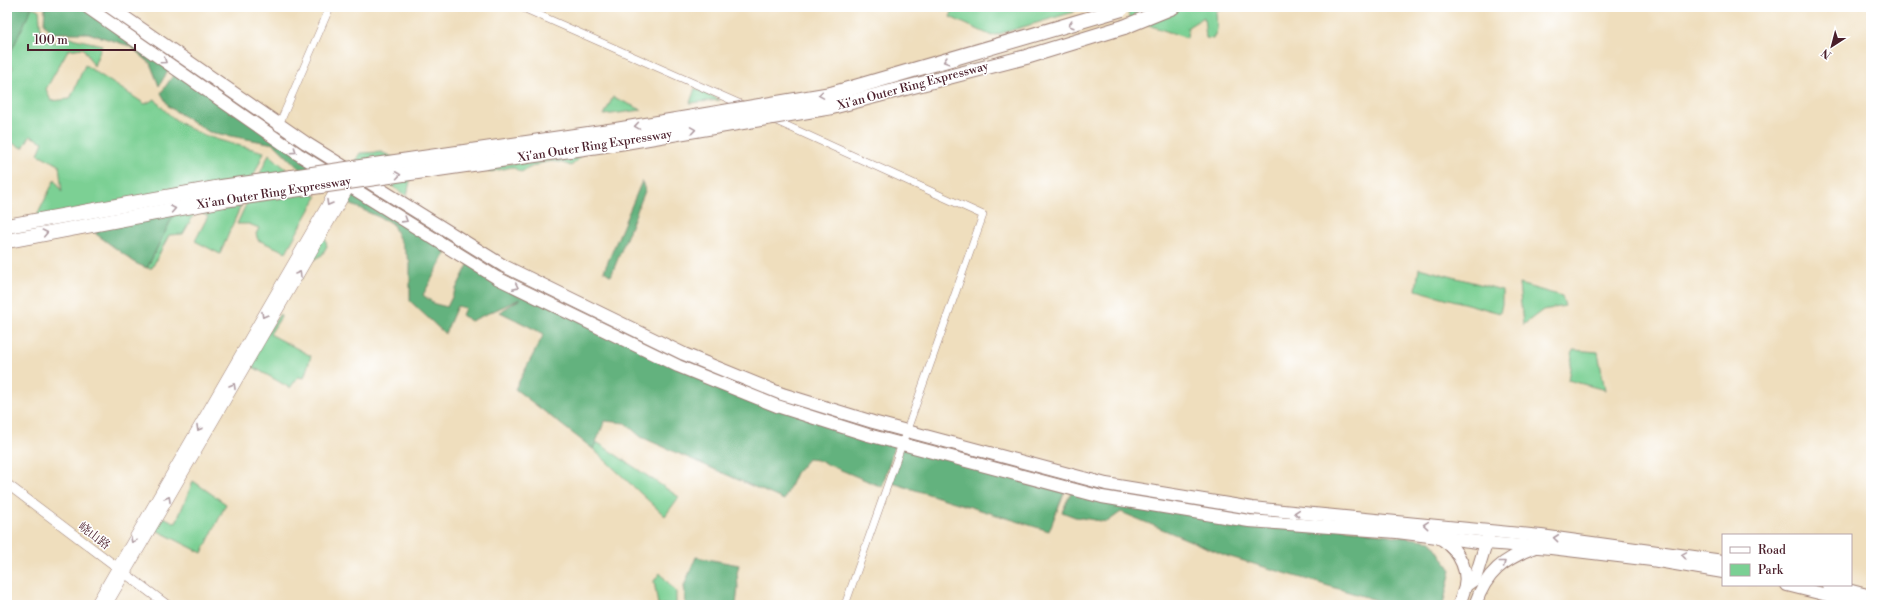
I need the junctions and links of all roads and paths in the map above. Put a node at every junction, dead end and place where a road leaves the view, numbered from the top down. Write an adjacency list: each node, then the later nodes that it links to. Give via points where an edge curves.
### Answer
1 (87, 7): 7 (main road)
2 (330, 7): 8 (street)
3 (522, 7): 14 (street, via 983,215)
4 (1173, 7): 13 (highway, Xi'an Outer Ring Expressway, one-way to 4, bridge, via 224,200 619,143 832,107 1026,57 1124,27)
5 (112, 8): 7 (street); 8 (main road)
6 (1124, 8): 12 (highway, Xi'an Outer Ring Expressway, one-way to 12, bridge, via 831,94 616,130 221,187)
7 (105, 20): 9 (main road, one-way to 9)
8 (279, 124): 9 (street); 10 (main road)
9 (272, 136): 11 (main road, one-way to 11)
10 (352, 172): 11 (main road); 14 (main road, via 504,266 684,354 782,394)
11 (346, 184): 15 (main road, one-way to 15, via 497,278 678,366 777,406); 21 (main road)
12 (7, 226)
13 (7, 241)
14 (906, 431): 15 (street); 18 (main road, one-way to 14, via 1252,508 1106,484)
15 (903, 444): 17 (main road, via 1102,497 1249,521); 32 (street)
16 (7, 484): 21 (street, 峣山路)
17 (1435, 536): 18 (main road); 24 (main road, via 1444,541 1458,556 1464,572)
18 (1488, 537): 19 (main road); 20 (main road, one-way to 18, via 1602,543); 23 (main road)
19 (1536, 547): 22 (main road, via 1652,560); 27 (main road, one-way to 19, via 1488,577 1502,563)
20 (1722, 561)
21 (121, 571): 29 (main road); 30 (main road); 31 (street, 峣山路)
22 (1722, 572)
23 (1475, 579): 24 (main road); 27 (main road)
24 (1465, 586): 33 (main road)
25 (1791, 586): 35 (main road)
26 (1832, 586): 28 (main road)
27 (1479, 592): 34 (main road)
28 (1871, 596)
29 (96, 605)
30 (106, 605)
31 (167, 605)
32 (845, 605)
33 (1459, 605)
34 (1475, 605)
35 (1867, 605)

